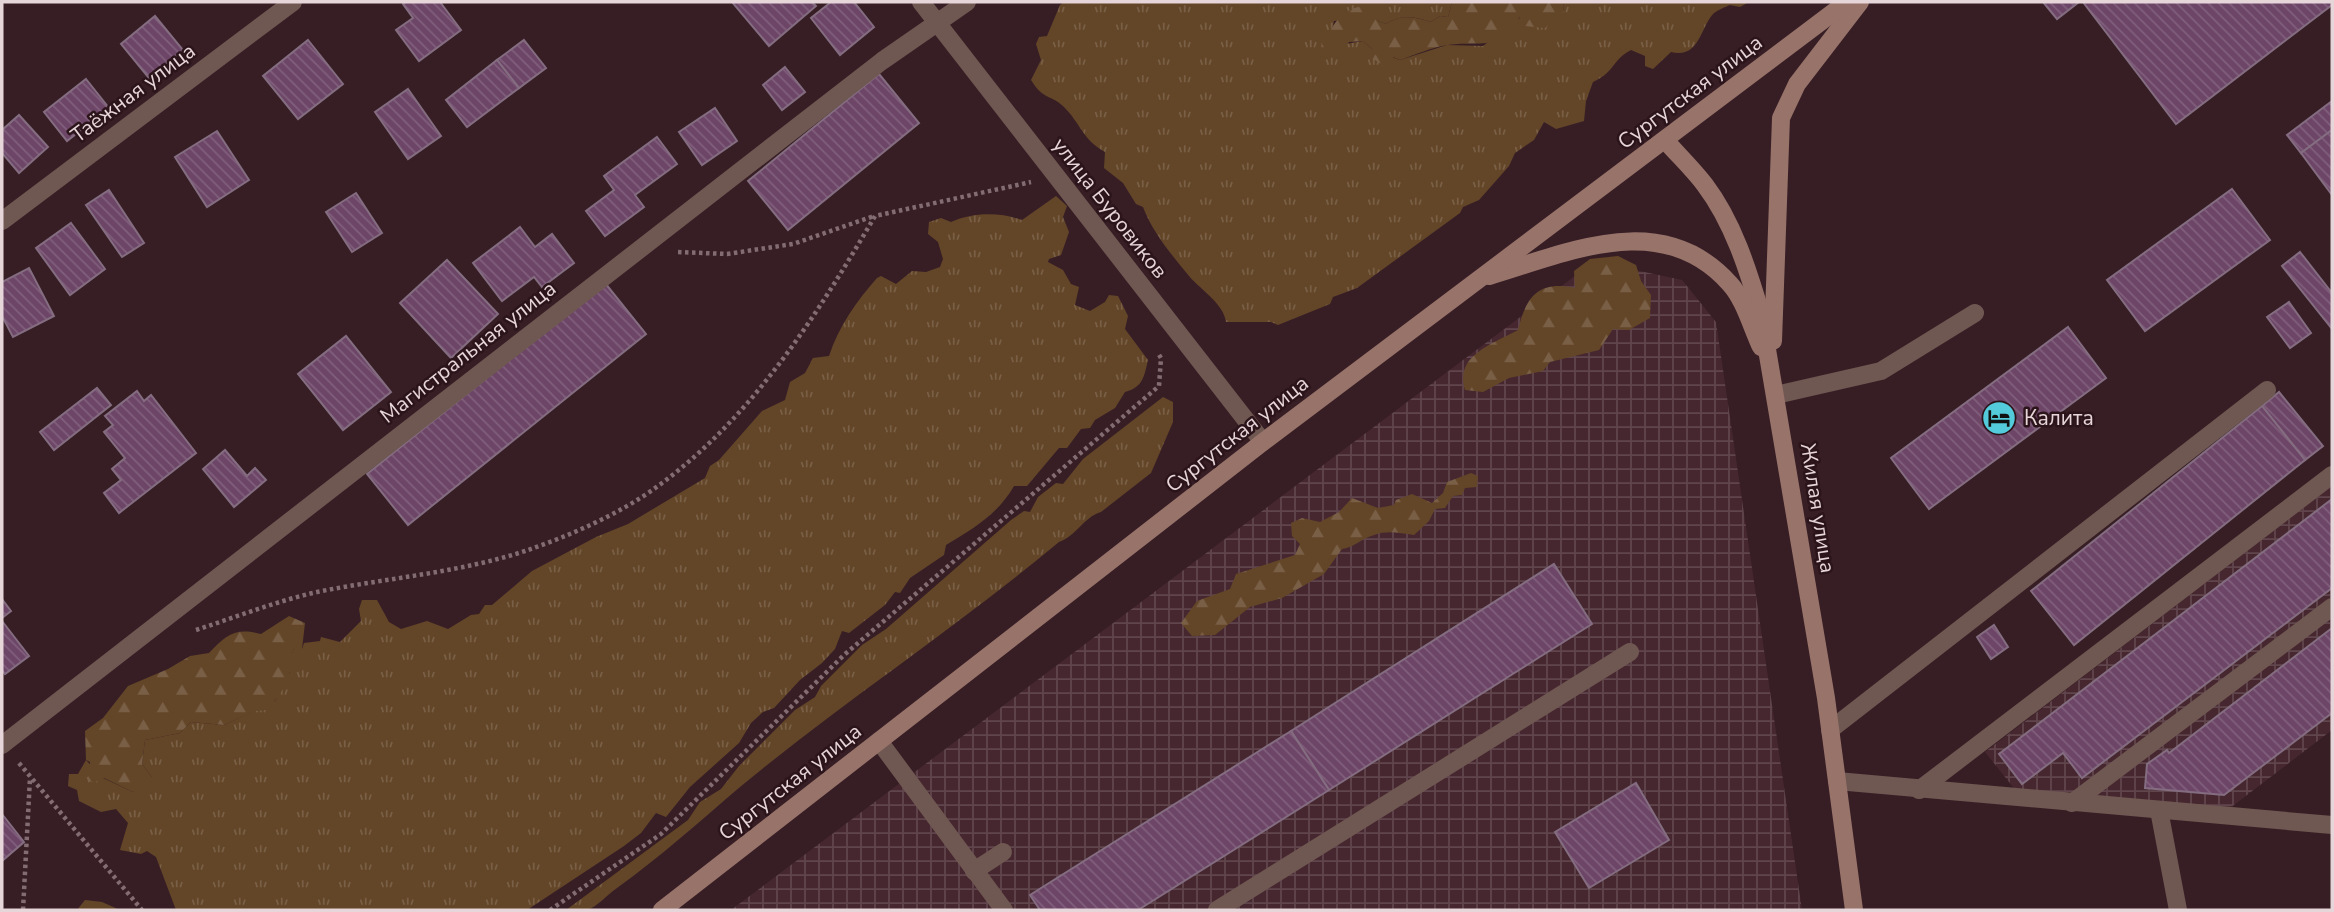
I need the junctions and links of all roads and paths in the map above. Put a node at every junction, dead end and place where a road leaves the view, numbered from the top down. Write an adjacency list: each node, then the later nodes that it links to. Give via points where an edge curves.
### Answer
1 (293, 2): 12 (street, Таёжная улица)
2 (921, 2): 6 (street, улица Буровиков)
3 (967, 2): 6 (street, Магистральная улица)
4 (1847, 2): 7 (main road, Сургутская улица)
5 (1860, 2): 17 (main road, via 1797,84 1781,118)
6 (939, 24): 13 (street, Магистральная улица, via 882,61); 20 (street, улица Буровиков)
7 (1664, 140): 14 (main road, Сургутская улица); 17 (main road, Жилая улица, via 1705,186 1727,223 1748,269)
8 (1024, 172): 9 (path)
9 (1032, 182): 10 (path); 11 (path)
10 (1040, 193)
11 (875, 216): 13 (path, via 793,244 727,254); 23 (path, via 825,302 749,402 657,487 597,521 524,551 315,593)
12 (2, 221)
13 (636, 251): 27 (street, Магистральная улица)
14 (1475, 281): 17 (main road, via 1595,244 1630,239 1674,245 1704,261 1732,285); 20 (main road, Сургутская улица)
15 (1975, 313): 19 (street, via 1881,371)
16 (1156, 349): 38 (path, via 1161,358 1160,386 845,655 662,834)
17 (1772, 369): 19 (main road, Жилая улица)
18 (2267, 390): 25 (street)
19 (1776, 395): 25 (main road, Жилая улица)
20 (1263, 442): 26 (main road, Сургутская улица)
21 (2332, 475): 30 (street)
22 (2332, 607): 31 (street)
23 (184, 633)
24 (1630, 652): 41 (street)
25 (1830, 730): 29 (main road, Жилая улица)
26 (878, 741): 35 (street); 39 (main road, Сургутская улица)
27 (2, 744): 28 (path)
28 (31, 777): 36 (path); 37 (path)
29 (1837, 781): 30 (street); 42 (main road, Жилая улица)
30 (1919, 790): 31 (street)
31 (2071, 803): 32 (street)
32 (2159, 810): 33 (street); 43 (street)
33 (2332, 825)
34 (1003, 852): 35 (street)
35 (974, 871): 40 (street)
36 (23, 910)
37 (142, 910)
38 (550, 910)
39 (662, 910)
40 (1004, 910)
41 (1217, 910)
42 (1854, 910)
43 (2178, 910)

